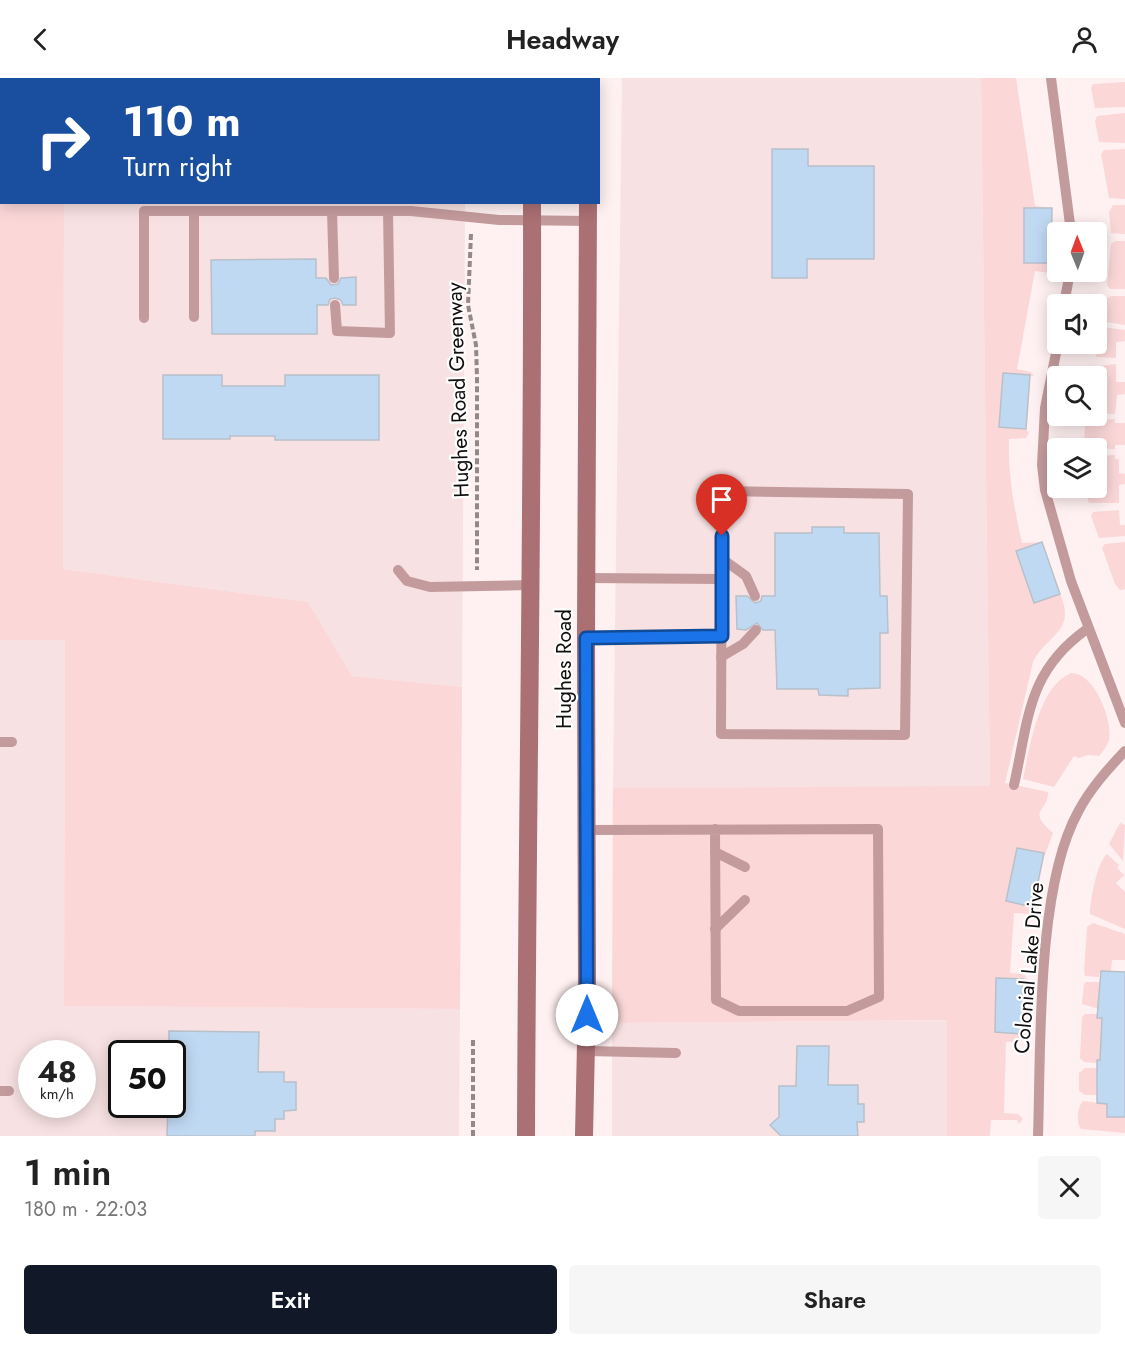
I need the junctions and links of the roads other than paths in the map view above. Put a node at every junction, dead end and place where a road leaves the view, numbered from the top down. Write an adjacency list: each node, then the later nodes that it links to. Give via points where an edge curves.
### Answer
1 (1051, 78): 9 (lane)
2 (532, 204): 8 (main road, Hughes Road)
3 (588, 204): 7 (main road, Hughes Road)
4 (194, 211): 5 (lane); 12 (lane); 13 (lane, via 144,211)
5 (333, 211): 6 (lane); 10 (lane)
6 (388, 212): 8 (lane); 11 (lane, via 390,333 336,331)
7 (589, 221): 8 (lane); 17 (main road, Hughes Road)
8 (532, 222): 19 (main road, Hughes Road)
9 (1070, 222)
10 (334, 278)
11 (335, 305)
12 (194, 317)
13 (144, 318)
14 (1056, 354): 21 (lane, via 1045,408 1042,465 1045,490)
15 (722, 558): 18 (lane); 20 (lane, via 746,576); 25 (lane, via 722,491 908,494 905,735 721,734)
16 (398, 570): 19 (lane, via 407,581 430,586)
17 (587, 578): 18 (lane); 24 (main road, Hughes Road)
18 (722, 579): 23 (lane)
19 (532, 585): 39 (main road, Hughes Road)
20 (755, 596)
21 (1087, 629): 26 (lane); 30 (lane, via 1060,651 1041,677)
22 (756, 630): 25 (lane, via 743,644)
23 (722, 636): 24 (lane); 25 (lane)
24 (586, 638): 32 (main road, Hughes Road)
25 (721, 657)
26 (1125, 723)
27 (0, 742): 28 (lane)
28 (12, 742)
29 (1125, 751): 41 (lane, Colonial Lake Drive, via 1101,776 1077,813 1058,873 1044,973)
30 (1014, 785)
31 (715, 829): 32 (lane); 33 (lane); 36 (lane, via 878,829 879,998 847,1011 739,1011 716,999)
32 (587, 830): 37 (main road, Hughes Road)
33 (715, 852): 34 (lane); 36 (lane)
34 (745, 867)
35 (745, 900): 36 (lane)
36 (716, 929)
37 (587, 1051): 38 (lane); 40 (main road, Hughes Road)
38 (675, 1053)
39 (526, 1136)
40 (584, 1136)
41 (1038, 1136)

